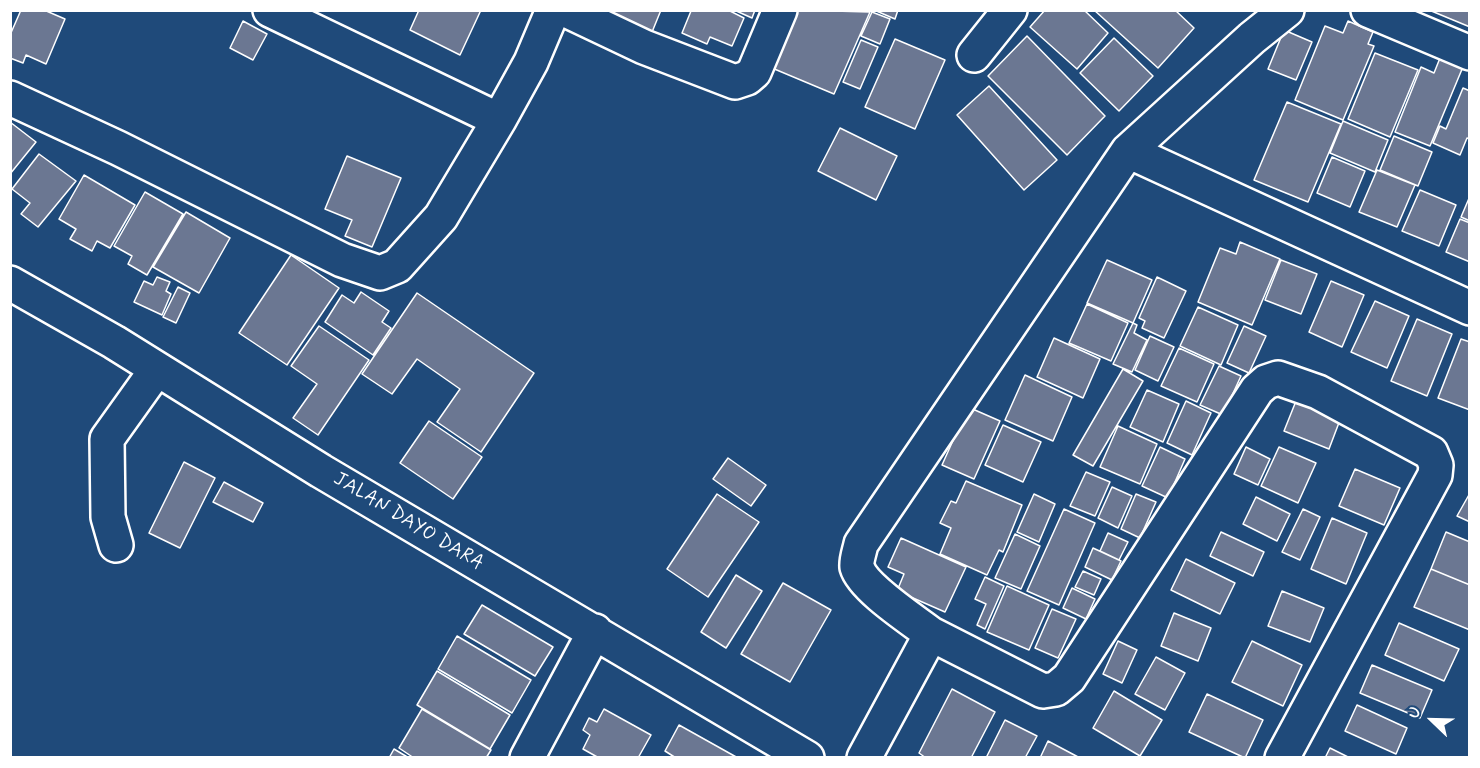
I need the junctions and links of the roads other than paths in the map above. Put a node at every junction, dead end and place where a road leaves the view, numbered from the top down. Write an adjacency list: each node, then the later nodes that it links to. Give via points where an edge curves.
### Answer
1 (270, 10): 11 (street)
2 (553, 10): 11 (street)
3 (566, 10): 4 (street, via 644,47 735,82 754,72)
4 (780, 10)
5 (1010, 10): 9 (street)
6 (1287, 10): 12 (street)
7 (1368, 10): 8 (street)
8 (1470, 53)
9 (974, 55)
10 (10, 98): 11 (street, via 333,256 380,273 397,266 441,217)
11 (500, 120)
12 (1128, 151): 14 (street); 18 (street, via 861,544 857,565 863,578)
13 (10, 283): 15 (street, JALAN DAYO DARA)
14 (1470, 308)
15 (157, 369): 16 (street, via 107,439 108,518); 17 (street, JALAN DAYO DARA)
16 (116, 544)
17 (595, 631): 19 (street, JALAN DAYO DARA); 20 (street)
18 (931, 634): 21 (street); 22 (street, via 1042,691 1056,689 1069,678 1257,390 1278,378 1318,393 1431,453 1436,465 1435,475)
19 (790, 753)
20 (527, 758)
21 (864, 758)
22 (1282, 758)

